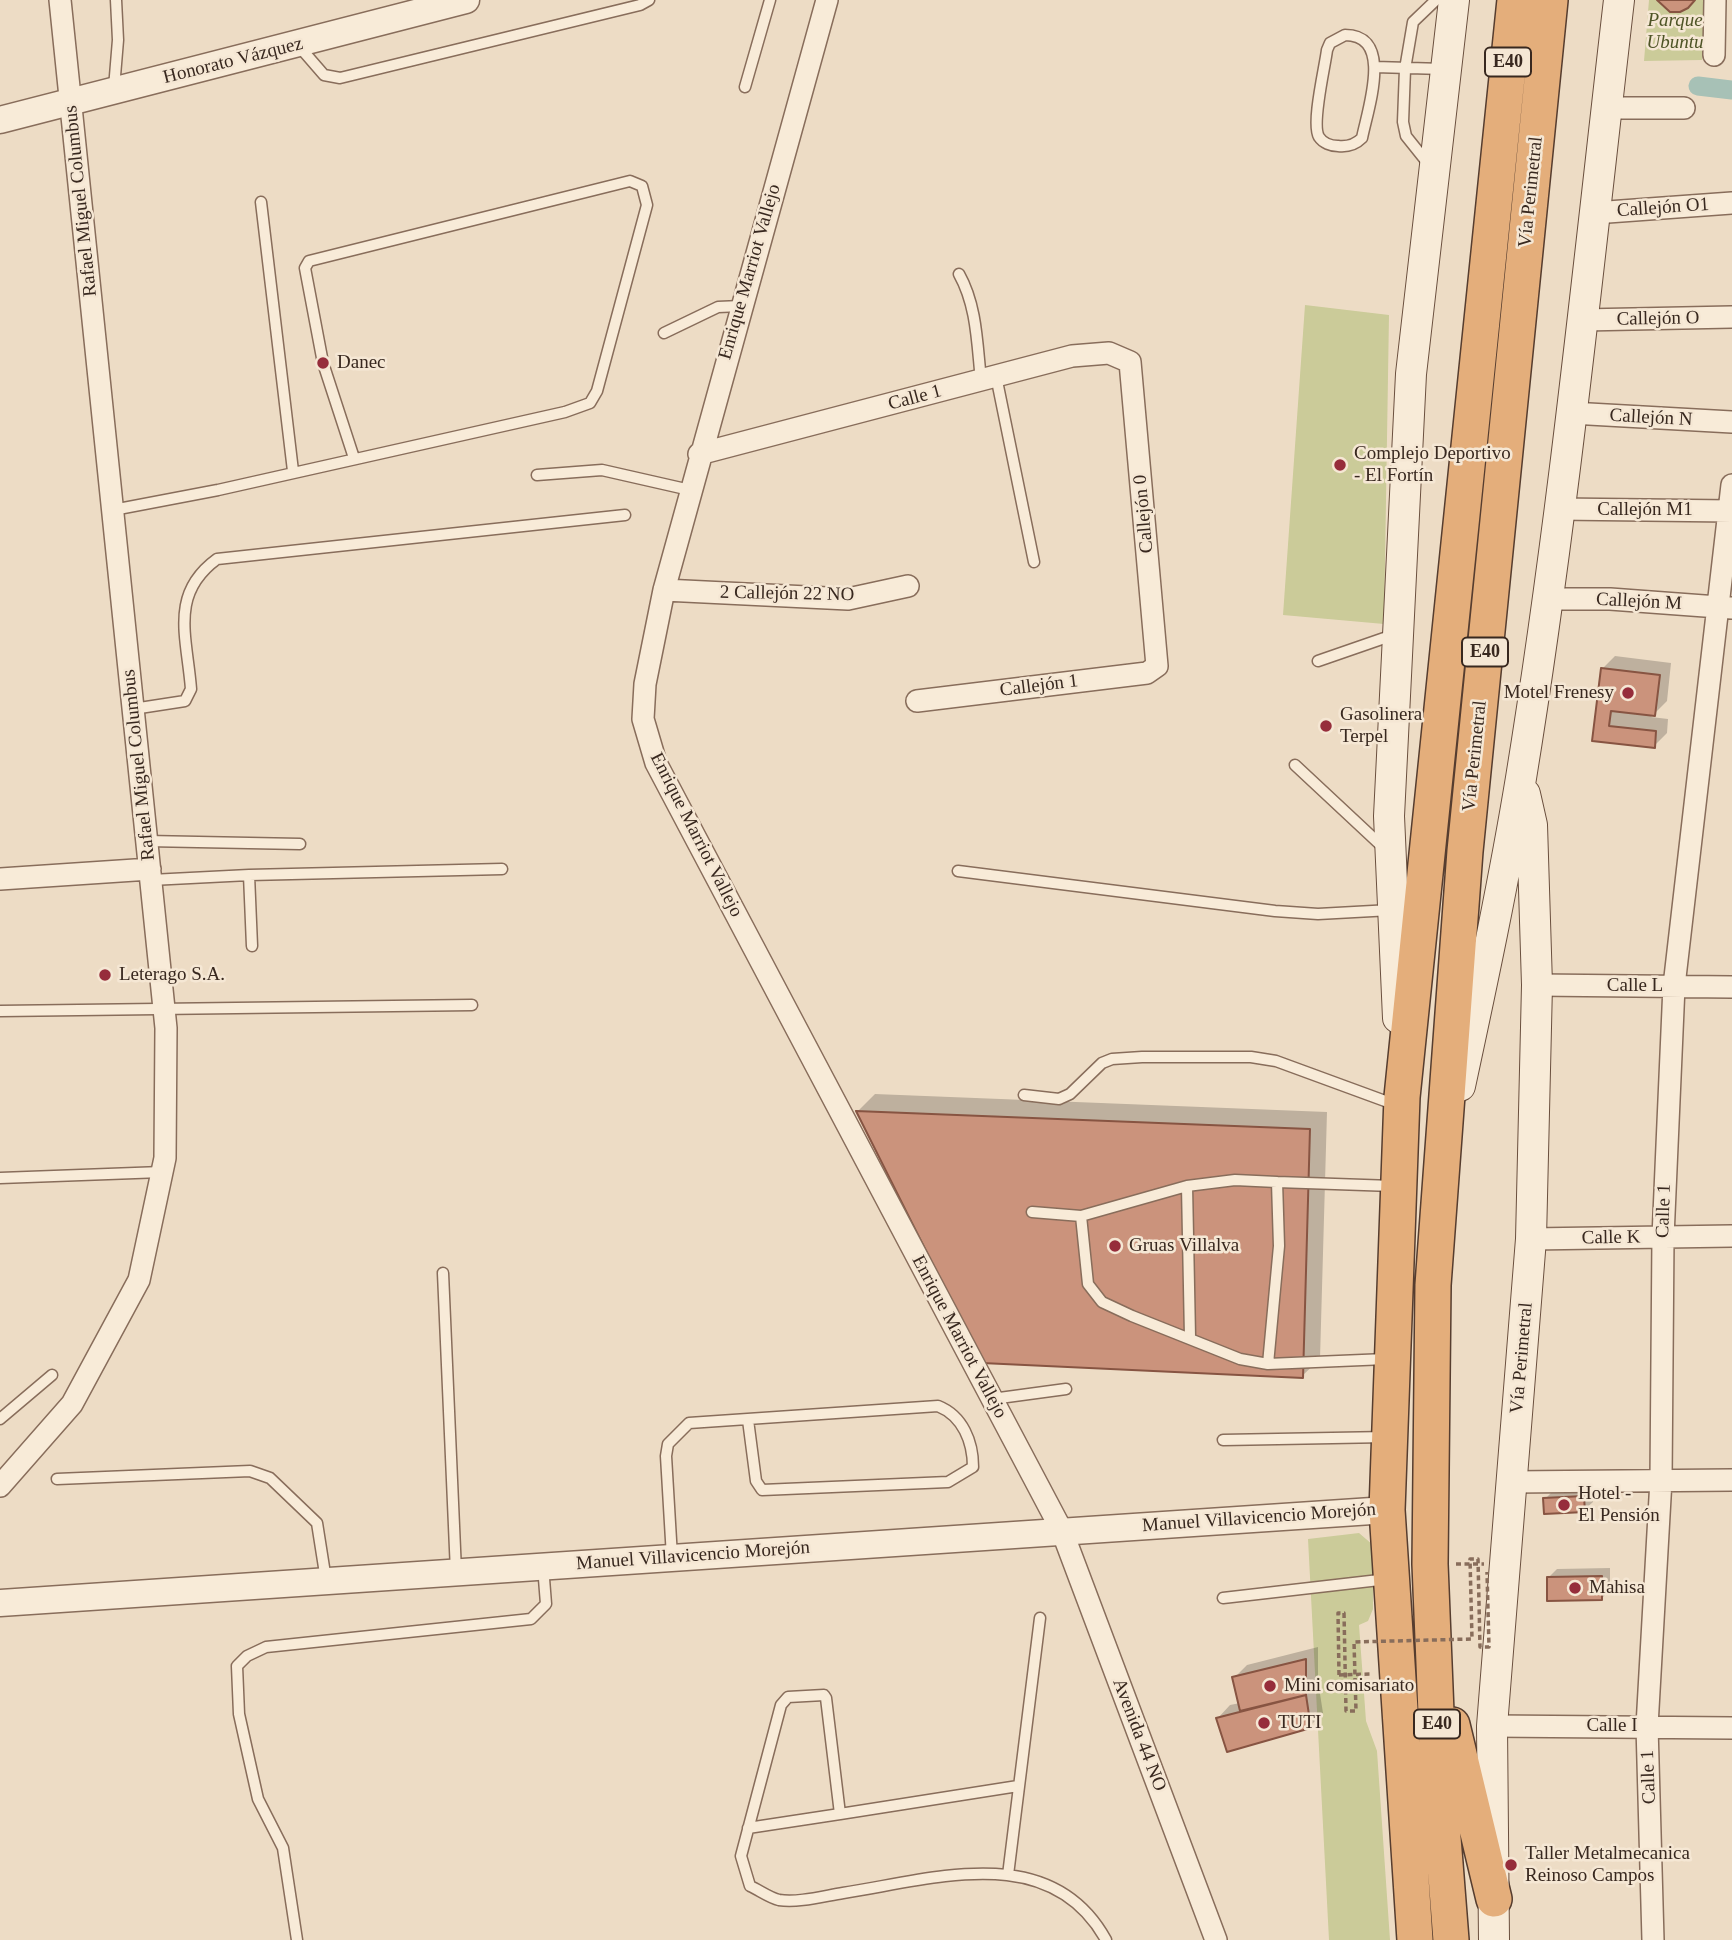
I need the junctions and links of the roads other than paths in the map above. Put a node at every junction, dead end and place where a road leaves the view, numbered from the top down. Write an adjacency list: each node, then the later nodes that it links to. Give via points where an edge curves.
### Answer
1 (60, 0): 21 (street, Rafael Miguel Columbus)
2 (117, 0): 20 (lane)
3 (466, 0): 13 (street, Honorato Vázquez)
4 (649, 0): 14 (lane, via 340,78 324,75)
5 (770, 0): 19 (lane)
6 (827, 0): 30 (street, Enrique Marriot Vallejo)
7 (1436, 0): 17 (lane, via 1413,22)
8 (1454, 0): 18 (main road, Vía Perimetral)
9 (1515, 0): 77 (highway, Vía Perimetral / E40)
10 (1550, 0): 80 (highway, Vía Perimetral / E40, via 1467,837)
11 (1619, 0): 22 (main road, Vía Perimetral)
12 (1716, 0): 15 (street)
13 (424, 5): 14 (street, Honorato Vázquez)
14 (298, 45): 20 (street, Honorato Vázquez)
15 (1714, 55)
16 (1374, 67): 16 (lane, via 1366,40 1345,35 1330,43 1317,123 1319,138 1326,144 1347,146 1362,138); 17 (lane)
17 (1405, 69): 18 (lane); 25 (lane, via 1406,136)
18 (1446, 69): 25 (main road, Vía Perimetral)
19 (745, 87)
20 (113, 91): 21 (street, Honorato Vázquez)
21 (70, 102): 24 (street, Honorato Vázquez); 45 (street, Rafael Miguel Columbus)
22 (1606, 108): 23 (street); 28 (main road, Vía Perimetral)
23 (1684, 108)
24 (0, 120)
25 (1434, 171): 53 (main road, Vía Perimetral, via 1411,374)
26 (261, 202): 40 (lane)
27 (1732, 203): 28 (street, Callejón O1)
28 (1594, 213): 32 (main road, Vía Perimetral)
29 (959, 274): 35 (lane, via 968,290)
30 (741, 306): 33 (lane, via 708,310); 38 (street, Enrique Marriot Vallejo)
31 (1732, 317): 32 (street, Callejón O)
32 (1583, 320): 36 (main road, Vía Perimetral)
33 (664, 333)
34 (1130, 362): 35 (street, Calle 1, via 1109,353 1072,356); 55 (street, Callejón 0)
35 (988, 378): 38 (street, Calle 1); 48 (lane)
36 (1571, 413): 37 (street, Callejón N); 44 (main road, Vía Perimetral)
37 (1732, 422)
38 (699, 454): 43 (street, Enrique Marriot Vallejo)
39 (354, 458): 39 (lane, via 323,363 305,268 309,261 629,181 642,186 647,205 590,403); 40 (lane)
40 (293, 471): 45 (lane)
41 (537, 475): 43 (lane, via 602,470)
42 (1732, 485): 46 (street, Calle 1)
43 (690, 490): 50 (street, Enrique Marriot Vallejo)
44 (1558, 509): 46 (street, Callejón M1); 51 (main road, Vía Perimetral)
45 (113, 510): 57 (street, Rafael Miguel Columbus)
46 (1731, 510): 52 (street, Calle 1)
47 (625, 515): 57 (lane, via 216,559 198,572 184,601 191,690 185,701)
48 (1034, 562)
49 (908, 586): 50 (street, 2 Callejón 22 NO, via 848,598)
50 (664, 590): 95 (street, Enrique Marriot Vallejo, via 643,719 656,763)
51 (1546, 599): 52 (street, Callejón M); 59 (main road, Vía Perimetral)
52 (1724, 607): 71 (street, Calle 1)
53 (1399, 633): 54 (lane); 62 (main road, Vía Perimetral)
54 (1318, 661)
55 (1157, 666): 56 (street, Callejón 1, via 1147,673)
56 (917, 701)
57 (133, 709): 60 (street, Rafael Miguel Columbus)
58 (1296, 765): 62 (lane)
59 (1521, 776): 70 (main road, Vía Perimetral, via 1532,825); 80 (main road, Vía Perimetral)
60 (147, 841): 61 (lane); 65 (street, Rafael Miguel Columbus)
61 (300, 844)
62 (1391, 855): 68 (main road, Vía Perimetral)
63 (502, 869): 66 (lane)
64 (958, 871): 68 (lane, via 1275,911)
65 (150, 875): 66 (lane); 67 (street); 74 (street, Rafael Miguel Columbus)
66 (249, 875): 69 (lane)
67 (0, 879)
68 (1394, 910): 77 (main road, Vía Perimetral)
69 (253, 946)
70 (1538, 985): 71 (street, Calle L); 88 (main road, Vía Perimetral)
71 (1674, 986): 72 (street, Calle L); 87 (street, Calle 1)
72 (1732, 987)
73 (472, 1005): 74 (lane)
74 (164, 1007): 75 (lane); 78 (street, Rafael Miguel Columbus)
75 (0, 1011)
76 (1024, 1096): 77 (lane, via 1059,1099 1112,1059 1251,1057)
77 (1402, 1102): 83 (highway, Vía Perimetral / E40)
78 (162, 1172): 79 (lane); 104 (street, Rafael Miguel Columbus, via 139,1280 72,1404)
79 (0, 1178)
80 (1440, 1179): 115 (highway, Vía Perimetral / E40, via 1433,1285 1430,1564)
81 (1277, 1182): 82 (lane, via 1235,1180); 83 (lane); 92 (lane, via 1279,1246)
82 (1187, 1186): 85 (lane); 90 (lane)
83 (1399, 1186): 91 (highway, Vía Perimetral / E40)
84 (1032, 1212): 85 (lane)
85 (1080, 1216): 90 (lane, via 1088,1284 1102,1302)
86 (1732, 1236): 87 (street, Calle K)
87 (1663, 1237): 88 (street, Calle K); 101 (street, Calle 1)
88 (1531, 1239): 103 (main road, Vía Perimetral)
89 (443, 1273): 109 (lane)
90 (1190, 1337): 92 (lane, via 1240,1359)
91 (1393, 1359): 92 (lane); 98 (highway, Vía Perimetral / E40)
92 (1268, 1364)
93 (52, 1375): 96 (lane)
94 (1066, 1389): 95 (lane)
95 (992, 1399): 106 (street, Enrique Marriot Vallejo)
96 (0, 1419)
97 (748, 1420): 97 (lane, via 938,1406 952,1411 960,1422 970,1441 973,1467 948,1482 761,1490); 107 (lane, via 689,1423 668,1444)
98 (1390, 1436): 99 (lane); 105 (highway, Vía Perimetral / E40)
99 (1223, 1440)
100 (57, 1479): 111 (lane, via 250,1471 270,1478 317,1523)
101 (1661, 1480): 102 (street); 103 (street); 117 (street, Calle 1)
102 (1732, 1480)
103 (1512, 1482): 116 (main road, Vía Perimetral, via 1496,1568)
104 (0, 1486)
105 (1387, 1510): 106 (street, Manuel Villavicencio Morejón); 110 (highway, Vía Perimetral / E40)
106 (1062, 1531): 107 (street, Manuel Villavicencio Morejón); 126 (street, Avenida 44 NO)
107 (672, 1558): 108 (street, Manuel Villavicencio Morejón)
108 (543, 1566): 109 (street, Manuel Villavicencio Morejón); 124 (lane, via 546,1604 531,1619 266,1647 237,1666 240,1714 258,1799 284,1849)
109 (457, 1572): 111 (street, Manuel Villavicencio Morejón)
110 (1391, 1579): 112 (lane); 127 (highway, Vía Perimetral / E40)
111 (326, 1580): 113 (street, Manuel Villavicencio Morejón)
112 (1223, 1598)
113 (0, 1603)
114 (1040, 1618): 119 (lane)
115 (1434, 1652): 123 (highway); 128 (highway, Vía Perimetral / E40)
116 (1492, 1726): 117 (street, Calle I); 123 (main road, Vía Perimetral)
117 (1647, 1726): 118 (street, Calle I); 130 (street, Calle 1)
118 (1732, 1728)
119 (1018, 1786): 120 (lane); 122 (lane)
120 (840, 1814): 121 (lane); 121 (lane, via 826,1698 788,1696 781,1705)
121 (748, 1828): 122 (lane, via 741,1856 750,1886 779,1900 982,1871)
122 (1008, 1875): 125 (lane, via 1030,1878 1072,1897 1095,1920)
123 (1494, 1899): 129 (main road, Vía Perimetral)
124 (297, 1940)
125 (1106, 1940)
126 (1216, 1940)
127 (1415, 1940)
128 (1451, 1940)
129 (1494, 1940)
130 (1653, 1940)

